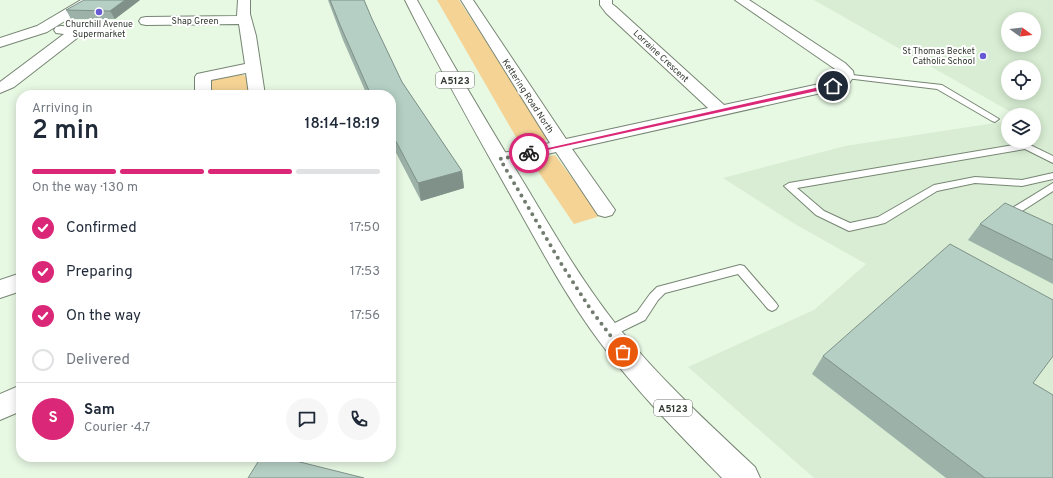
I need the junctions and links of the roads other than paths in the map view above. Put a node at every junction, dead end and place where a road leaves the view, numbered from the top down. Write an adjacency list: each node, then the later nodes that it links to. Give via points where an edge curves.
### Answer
1 (90, 0): 9 (street)
2 (244, 0): 7 (street)
3 (411, 0): 21 (street, A5123)
4 (467, 0): 20 (street, Kettering Road North)
5 (606, 0): 18 (street, Lorraine Crescent, via 611,10)
6 (741, 0): 14 (street, via 840,66)
7 (244, 20): 8 (street, Shap Green); 13 (street, via 249,35)
8 (146, 21)
9 (42, 29): 10 (street); 12 (street)
10 (76, 32): 11 (street); 15 (street)
11 (105, 32)
12 (0, 43)
13 (253, 67): 16 (street, via 203,77); 17 (street)
14 (846, 76): 18 (street, via 842,82 833,86); 19 (lane, via 939,87)
15 (0, 88)
16 (203, 90)
17 (256, 90)
18 (720, 110): 20 (street)
19 (995, 119)
20 (561, 146): 21 (street); 25 (street, Kettering Road North)
21 (500, 159): 30 (street, A5123, via 562,265)
22 (1053, 160): 23 (lane, via 1026,146 789,186 820,213 849,227 881,220 934,188 975,180 1022,183)
23 (1053, 176)
24 (1053, 186): 26 (lane, via 1008,215)
25 (605, 210)
26 (1021, 221)
27 (16, 284): 28 (street)
28 (0, 289)
29 (772, 306): 30 (lane, via 740,269 661,290 640,316)
30 (608, 333): 33 (street, A5123, via 671,406)
31 (16, 400): 32 (street)
32 (0, 407)
33 (744, 478)

